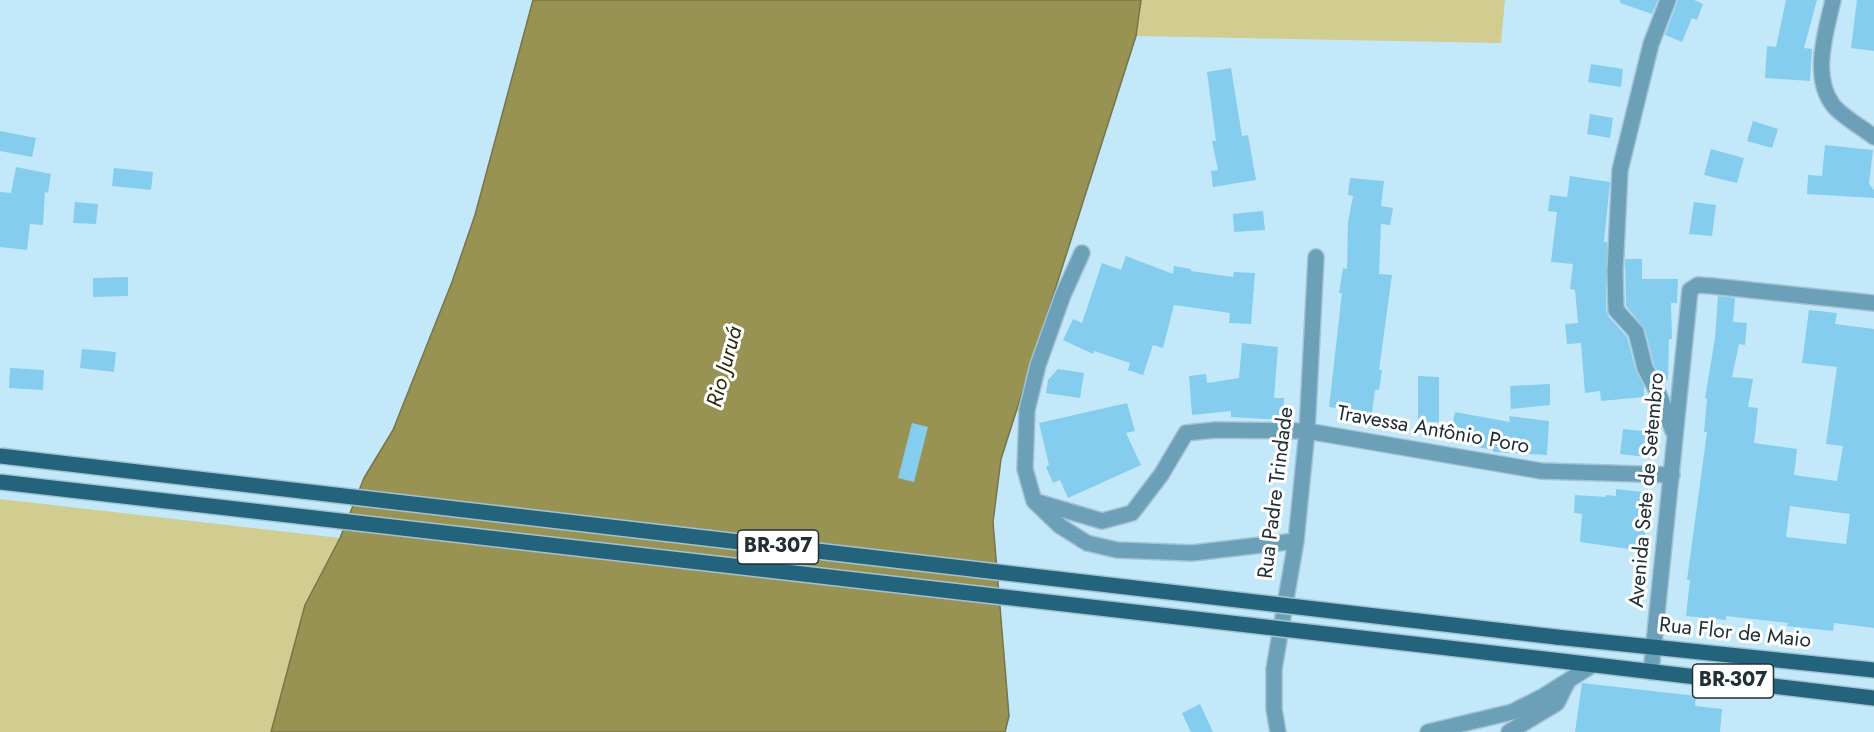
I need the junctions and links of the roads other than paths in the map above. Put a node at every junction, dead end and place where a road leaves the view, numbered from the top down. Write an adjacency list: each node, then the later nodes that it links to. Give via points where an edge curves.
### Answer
1 (1668, 0): 8 (street, via 1652,44 1620,170 1615,272 1616,310 1636,332 1645,368)
2 (1833, 0): 3 (street, via 1823,49 1822,81 1833,106)
3 (1874, 137)
4 (1082, 254): 12 (street, via 1038,365 1027,410 1025,470)
5 (1316, 258): 7 (street, Rua Padre Trindade)
6 (1874, 303): 8 (street, Avenida Sete de Setembro, via 1698,285 1690,290)
7 (1307, 431): 10 (street, Travessa Antônio Poro, via 1542,471); 12 (street, Travessa Antônio Poro, via 1186,433 1132,513 1102,521); 13 (street, Rua Padre Trindade)
8 (1674, 434): 10 (street, Avenida Sete de Setembro)
9 (0, 456): 14 (main road, Rua Flor de Maio / BR-307, bridge)
10 (1672, 475): 14 (street, Avenida Sete de Setembro)
11 (0, 482): 15 (main road, BR-307, bridge)
12 (1034, 501): 13 (street, via 1060,526 1087,543 1117,550 1192,554)
13 (1296, 541): 20 (street, Rua Padre Trindade, via 1274,669)
14 (1654, 647): 16 (main road, Rua Flor de Maio / BR-307); 17 (street, Avenida Sete de Setembro)
15 (1591, 666): 17 (main road, BR-307); 18 (street)
16 (1874, 670)
17 (1652, 672): 19 (main road, BR-307)
18 (1568, 681): 21 (street, via 1512,712); 22 (street, via 1557,703)
19 (1874, 698)
20 (1278, 732)
21 (1428, 732)
22 (1509, 732)

